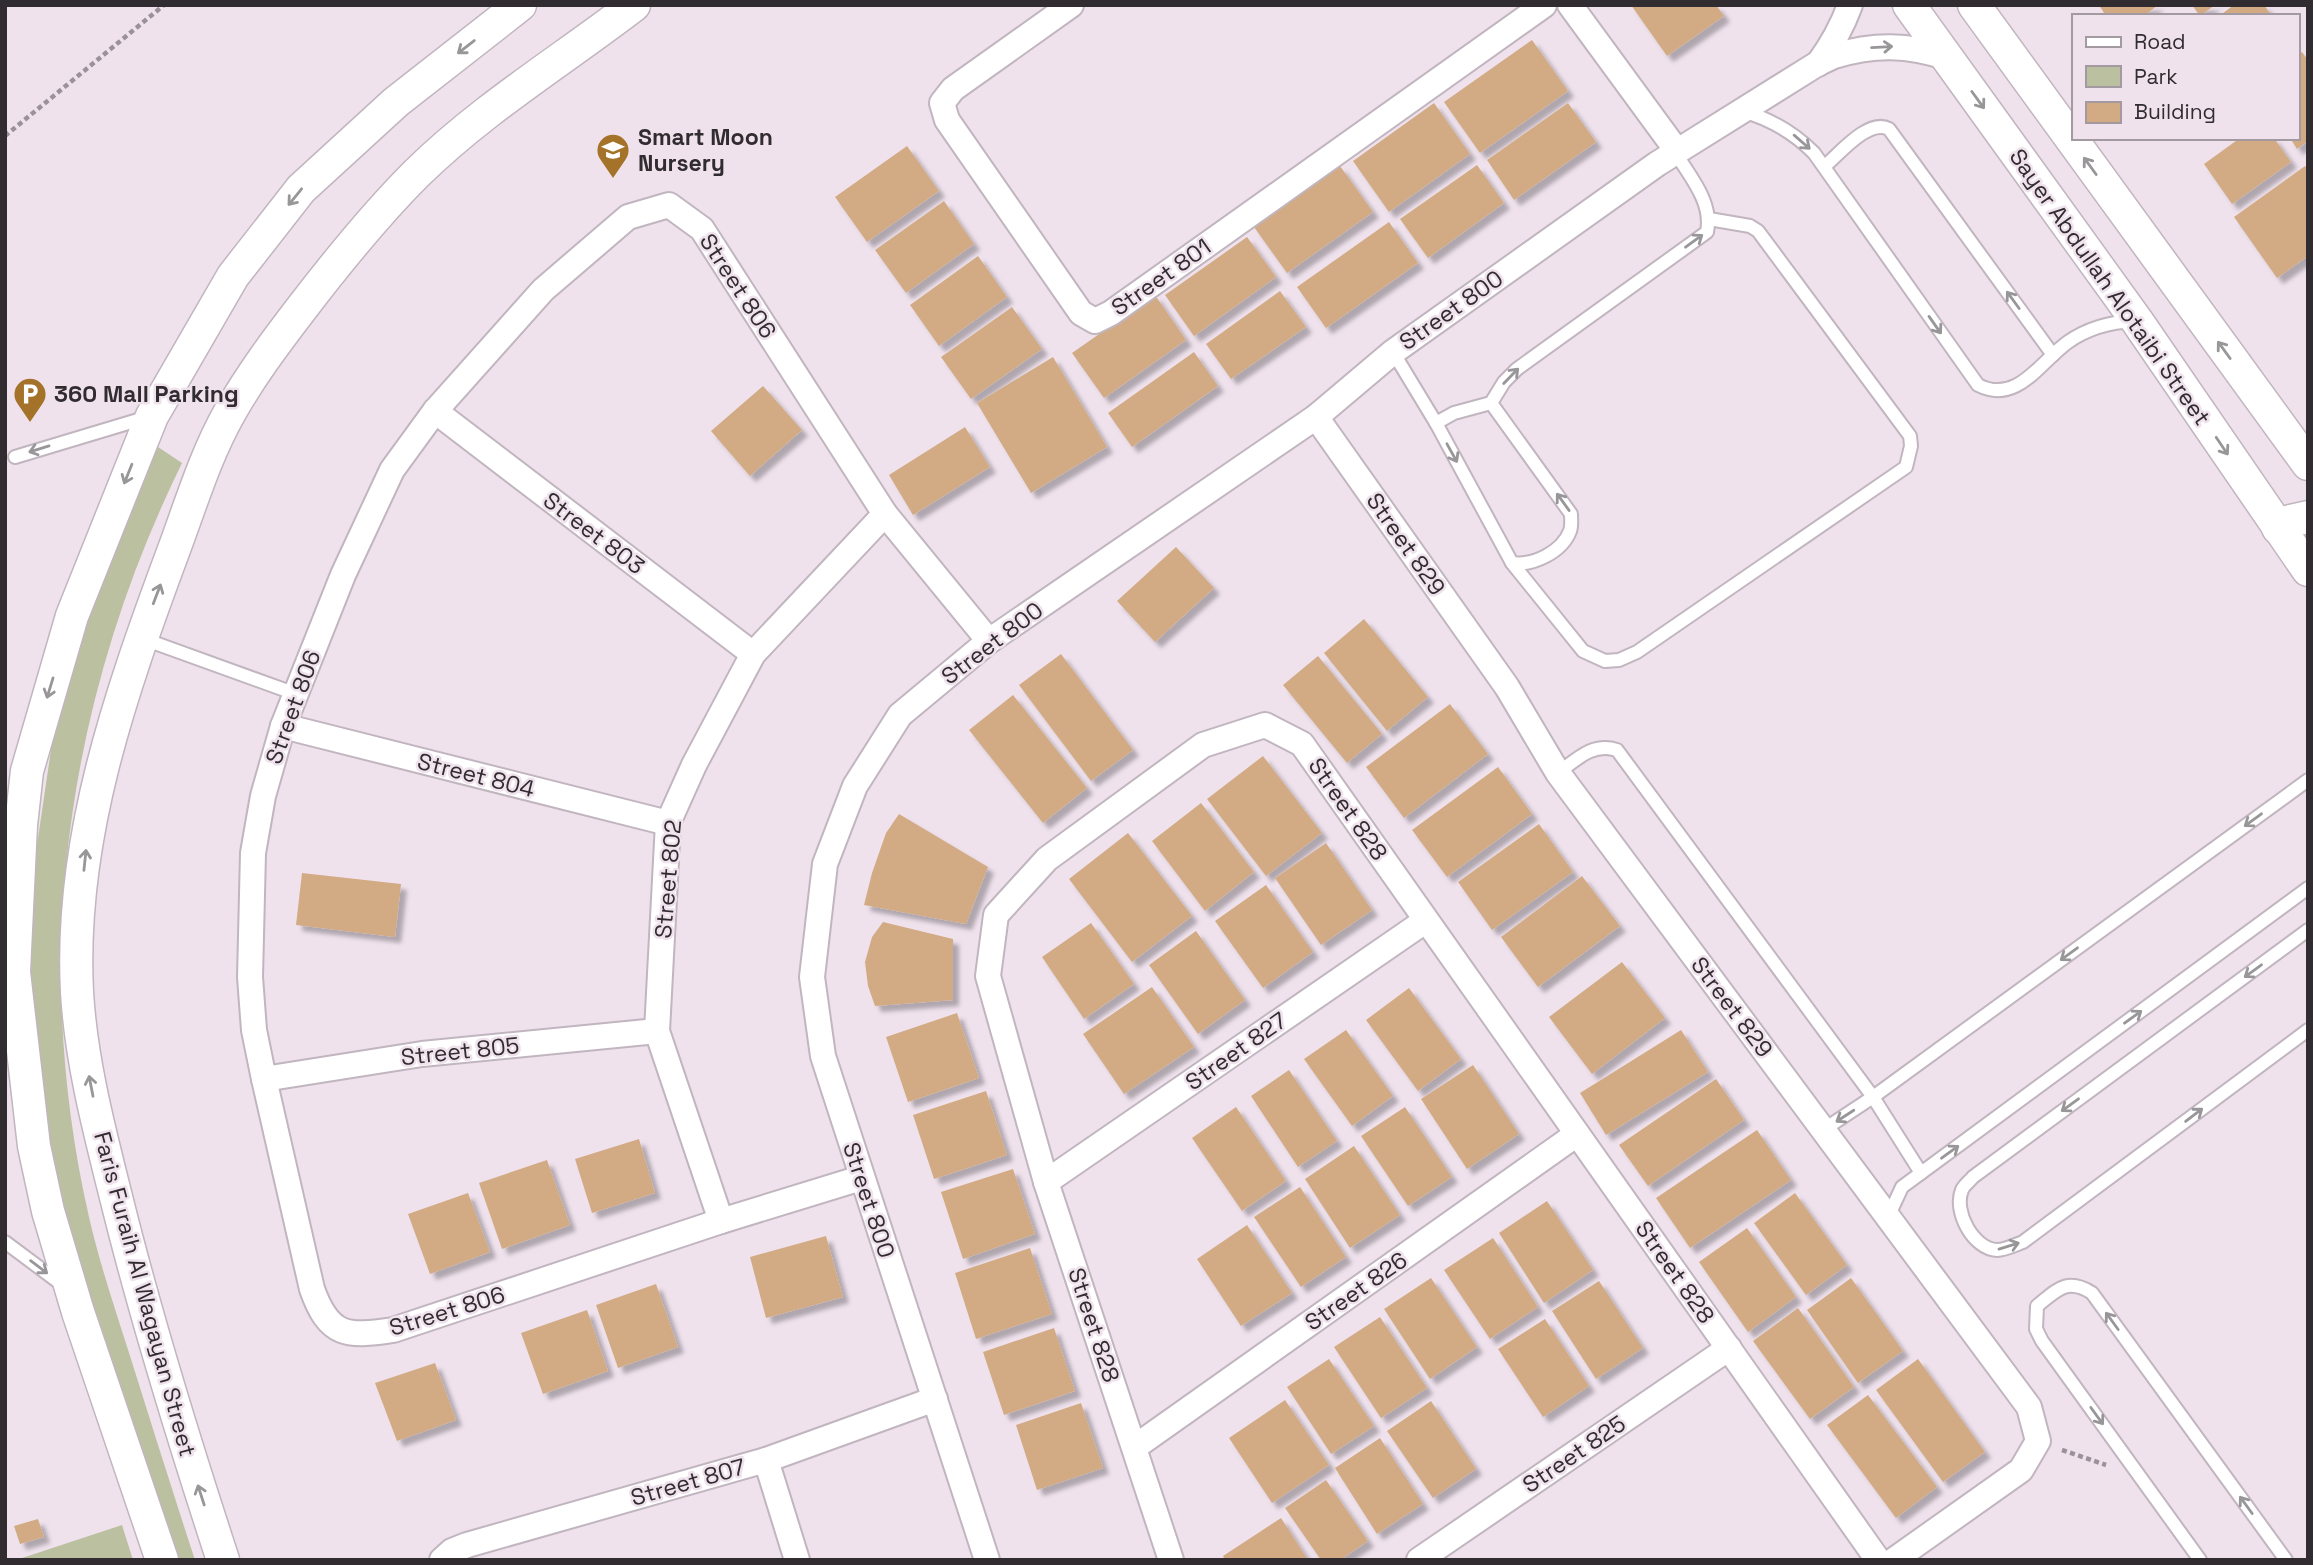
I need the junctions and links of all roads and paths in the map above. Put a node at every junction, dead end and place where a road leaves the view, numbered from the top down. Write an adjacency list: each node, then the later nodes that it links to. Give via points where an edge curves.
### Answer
1 (164, 5): 13 (path)
2 (520, 5): 24 (street, one-way to 24, via 396,102 301,189 233,276)
3 (634, 5): 34 (street, Faris Furaih Al Wagayan Street, one-way to 3, via 199,480 228,416 255,369 340,257 417,173 492,108)
4 (1071, 5): 5 (street, Street 801, via 953,89 942,103 947,120 1081,313 1095,321)
5 (1544, 5)
6 (1570, 5): 16 (street)
7 (1850, 5): 11 (street, Street 800, via 1844,24)
8 (1909, 5): 10 (street, Sayer Abdullah Alotaibi Street)
9 (1974, 5): 15 (street, one-way to 9)
10 (1948, 58): 11 (street, Street 800, one-way to 10, via 1852,51 1889,46); 19 (street, Sayer Abdullah Alotaibi Street, one-way to 19)
11 (1817, 64): 12 (street, Street 800)
12 (1742, 110): 16 (street, Street 800); 17 (lane, one-way to 17, via 1789,131)
13 (5, 136)
14 (2072, 140): 28 (street, one-way to 14)
15 (2072, 140)
16 (1676, 152): 18 (lane, via 1706,203); 20 (street, Street 800)
17 (1825, 166): 21 (lane, one-way to 21, via 1978,385 1998,392 2009,390); 21 (lane, one-way to 17, via 1889,129 1870,127)
18 (1709, 219): 22 (lane, one-way to 18, via 1517,369 1707,232); 32 (lane, via 1758,231 1910,436 1906,467 1619,660 1605,661 1583,651)
19 (2137, 321): 21 (lane, via 2100,326 2067,342); 31 (street, Sayer Abdullah Alotaibi Street, one-way to 31)
20 (1393, 352): 25 (street, Street 800); 26 (lane)
21 (2053, 355)
22 (1491, 403): 26 (lane); 32 (lane, one-way to 22, via 1536,561 1560,546 1571,530 1571,514)
23 (435, 411): 29 (street, Street 806, via 543,290 628,217 669,205 702,229); 36 (street, Street 803); 37 (street, Street 806, via 392,470 343,575)
24 (152, 416): 27 (lane, one-way to 27); 39 (street, one-way to 39, via 72,616)
25 (1317, 417): 35 (street, Street 800); 40 (street, Street 829, via 1507,687)
26 (1436, 423): 32 (lane, one-way to 32)
27 (15, 457)
28 (2308, 464)
29 (885, 514): 35 (street, Street 806); 36 (street, Street 802)
30 (2308, 517): 31 (street)
31 (2278, 528): 33 (street, Sayer Abdullah Alotaibi Street)
32 (1512, 563)
33 (2308, 570)
34 (141, 638): 37 (lane); 67 (street, Faris Furaih Al Wagayan Street, one-way to 34, via 142,1301 102,1141 78,995 76,958 86,842 107,747)
35 (989, 641): 54 (street, Street 800, via 900,715 855,786 825,864 812,977 823,1056)
36 (753, 654): 43 (street, Street 802)
37 (296, 694): 38 (street, Street 806)
38 (283, 726): 43 (street, Street 804); 49 (street, Street 806, via 253,853 250,977)
39 (27, 771): 42 (lane); 59 (street, via 14,972 34,1146)
40 (1558, 773): 50 (lane, via 1595,748 1617,750); 51 (street, Street 829)
41 (2308, 780): 50 (lane, one-way to 50)
42 (11, 807)
43 (668, 823): 48 (street, Street 802)
44 (2308, 888): 53 (lane, one-way to 44)
45 (1425, 921): 52 (street, Street 828); 55 (street, Street 827); 55 (street, Street 828, via 1302,744 1265,725 1203,745 1047,859 996,915 988,976)
46 (2308, 930): 47 (lane, one-way to 47, via 1973,1177 1962,1190 1960,1206 1966,1227 1982,1245 1996,1250 2023,1242)
47 (2308, 1030)
48 (657, 1031): 49 (street, Street 805, via 422,1054); 57 (street, Street 802)
49 (264, 1079): 57 (street, Street 806, via 312,1289 323,1315 352,1333 393,1330)
50 (1873, 1097): 51 (lane, one-way to 51); 53 (lane)
51 (1823, 1130): 56 (street, Street 829)
52 (1577, 1134): 60 (street, Street 828); 63 (street, Street 826)
53 (1922, 1173): 56 (lane, via 1902,1187)
54 (861, 1178): 57 (street, Street 806); 61 (street, Street 800)
55 (1046, 1182): 63 (street, Street 828)
56 (1888, 1217): 62 (street, Street 829, via 2029,1407)
57 (721, 1221)
58 (5, 1242): 59 (lane, one-way to 59)
59 (72, 1292): 66 (street)
60 (1729, 1348): 72 (street, Street 825); 73 (street, Street 828)
61 (934, 1399): 64 (street, Street 807); 70 (street, Street 800)
62 (2038, 1441): 65 (path); 74 (street, via 2021,1470)
63 (1135, 1447): 71 (street, Street 828)
64 (766, 1460): 68 (street, Street 807, via 467,1545); 69 (street)
65 (2141, 1478): 75 (lane); 76 (lane, one-way to 65, via 2092,1293 2071,1284 2058,1289 2036,1306 2036,1329)
66 (162, 1560)
67 (223, 1560)
68 (442, 1560)
69 (797, 1560)
70 (987, 1560)
71 (1171, 1560)
72 (1419, 1560)
73 (1878, 1560)
74 (1894, 1560)
75 (2200, 1560)
76 (2286, 1560)

